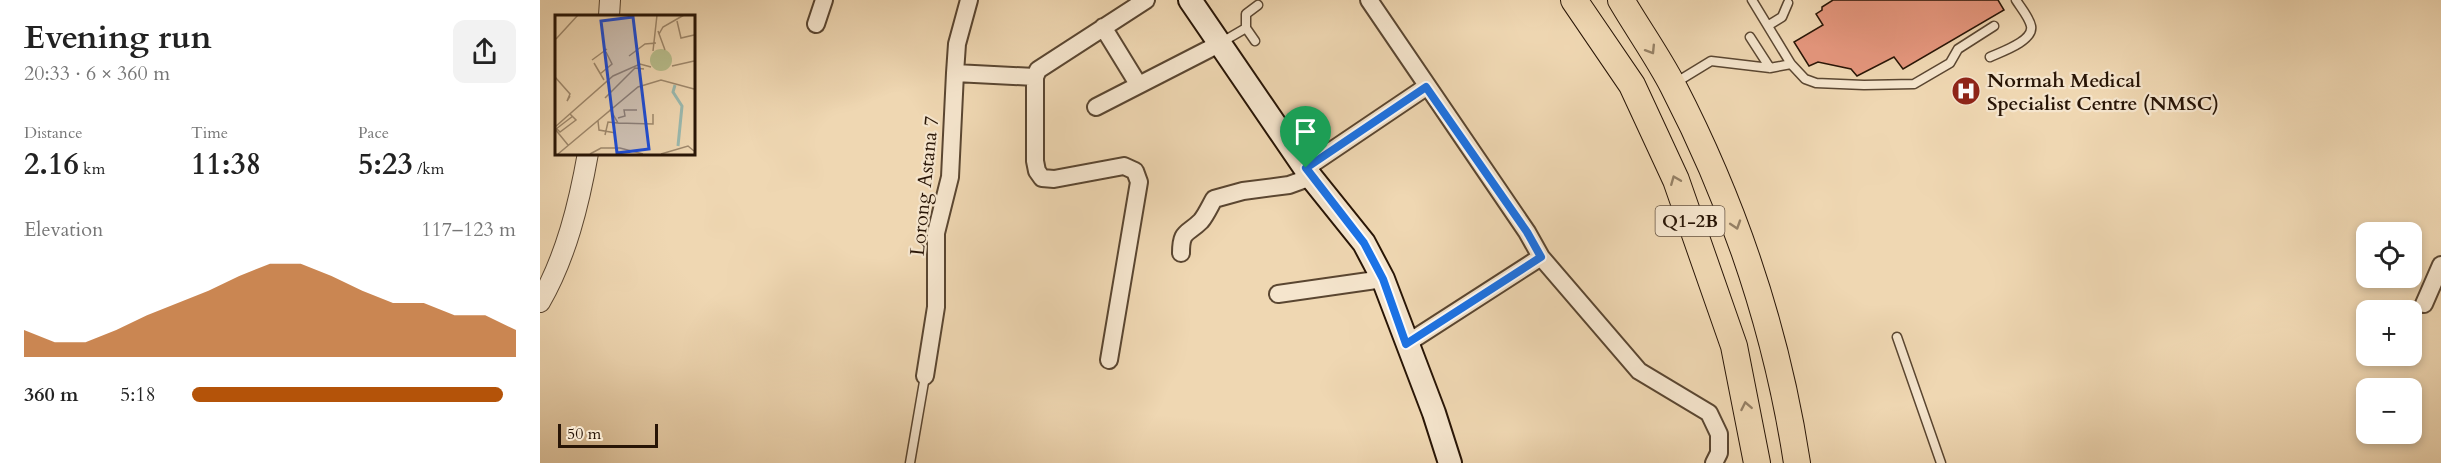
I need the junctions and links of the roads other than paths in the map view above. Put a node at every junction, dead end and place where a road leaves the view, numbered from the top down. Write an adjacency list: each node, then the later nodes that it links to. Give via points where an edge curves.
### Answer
1 (610, 0): 14 (street)
2 (824, 0): 15 (street)
3 (969, 0): 26 (street, Lorong Astana 7, via 957,44)
4 (1146, 0): 18 (street)
5 (1190, 0): 22 (main road)
6 (1369, 0): 31 (street, via 1410,57)
7 (1574, 0): 29 (main road, Q1-2B)
8 (1583, 0): 29 (main road, via 1623,63)
9 (1621, 0): 30 (main road, one-way to 30)
10 (1752, 0): 16 (lane)
11 (2016, 0): 23 (lane, via 2032,29 2029,36)
12 (1788, 3): 16 (lane, via 1782,16)
13 (1258, 5): 19 (lane, via 1246,14)
14 (609, 15)
15 (816, 24)
16 (1768, 25): 24 (lane)
17 (1994, 26): 24 (lane, via 1958,49 1950,63 1911,84 1816,83)
18 (1103, 27): 27 (street, via 1038,70); 28 (street)
19 (1246, 28): 21 (lane); 22 (lane)
20 (1750, 37): 25 (lane)
21 (1254, 41)
22 (1219, 44): 28 (street); 34 (main road)
23 (1990, 57)
24 (1791, 64): 25 (lane)
25 (1770, 68): 30 (lane, via 1711,61)
26 (955, 73): 27 (street); 45 (street, Lorong Astana 7, via 950,177 936,233 936,307)
27 (1035, 77): 44 (street, via 1035,161 1042,178 1124,166 1135,171 1139,182)
28 (1138, 84): 32 (street)
29 (1632, 85): 49 (main road, Q1-2B, one-way to 29, via 1734,346 1676,180)
30 (1673, 85): 50 (main road, one-way to 50, via 1733,216 1770,333)
31 (1426, 87): 34 (street); 36 (street)
32 (1096, 107)
33 (588, 154): 40 (street, via 559,265)
34 (1308, 173): 35 (street, via 1289,185 1214,199 1201,221 1181,238); 38 (main road, via 1364,243)
35 (1181, 253)
36 (1541, 257): 43 (street); 48 (street, via 1639,371 1709,413 1719,434 1719,453)
37 (2441, 265): 41 (street)
38 (1383, 279): 39 (street); 43 (main road)
39 (1278, 294)
40 (540, 302)
41 (2424, 304)
42 (1897, 337): 51 (lane)
43 (1406, 344): 47 (main road)
44 (1109, 360)
45 (925, 376): 46 (lane)
46 (910, 463)
47 (1450, 463)
48 (1714, 463)
49 (1757, 463)
50 (1797, 463)
51 (1941, 463)

